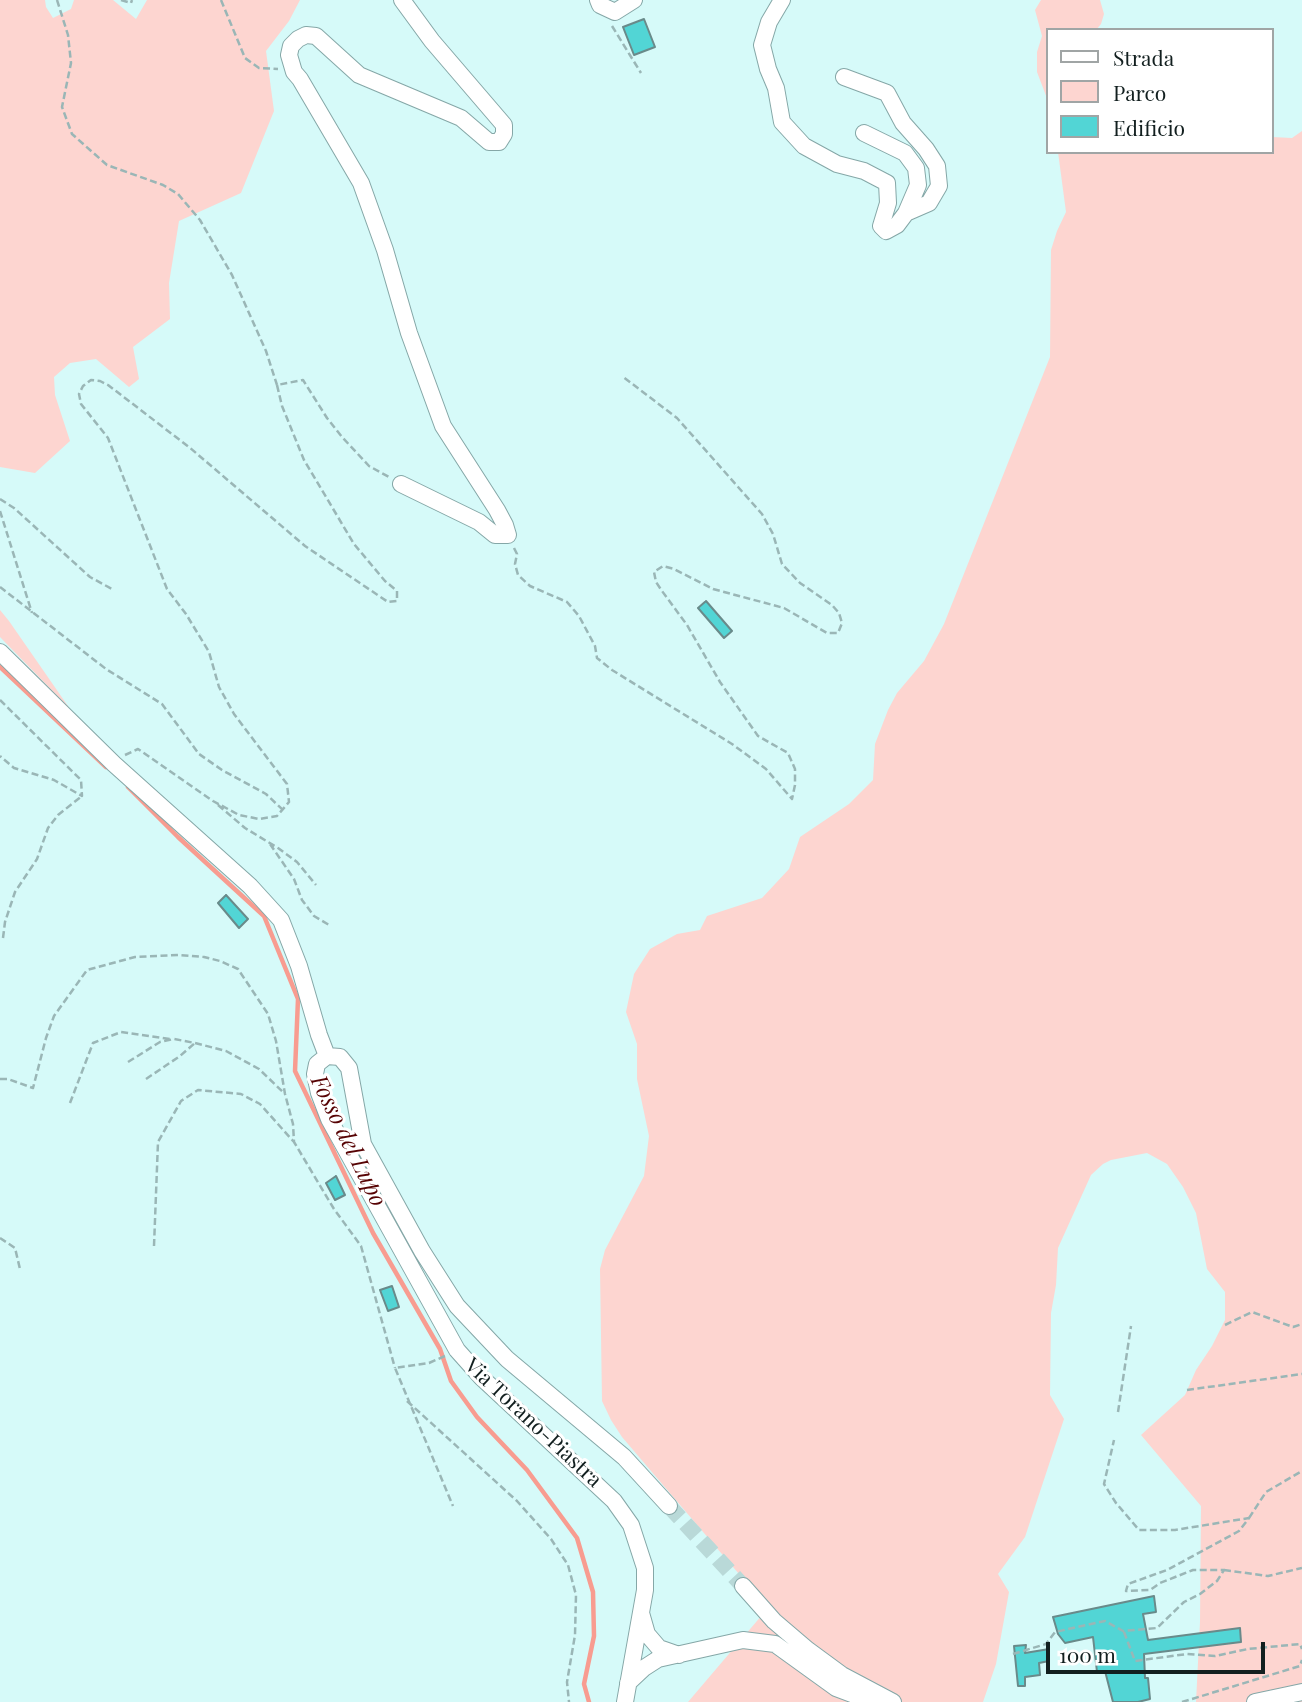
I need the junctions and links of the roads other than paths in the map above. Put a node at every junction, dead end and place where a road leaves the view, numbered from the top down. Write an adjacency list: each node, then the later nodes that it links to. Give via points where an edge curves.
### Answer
1 (402, 0): 8 (street, via 504,125 499,142 489,142 461,118 359,75 316,36 306,35 291,46 289,55 360,183 443,426 508,535 495,535 479,522)
2 (634, 0): 4 (street, via 615,12)
3 (782, 0): 7 (street, via 762,45 782,122 804,146 887,183 888,203 881,226 886,231)
4 (599, 2)
5 (844, 77): 7 (street, via 887,93 903,123 937,166 939,186 929,203)
6 (864, 134): 7 (street, via 905,153 916,168 918,185)
7 (906, 213)
8 (401, 484)
9 (0, 652): 10 (street, via 281,920)
10 (327, 1056): 11 (street, via 340,1057 349,1068 363,1144 457,1306 507,1359 624,1457); 13 (street, Via Torano-Piastra, via 317,1064 315,1074 330,1119 457,1350 614,1501 631,1525 645,1568)
11 (669, 1506)
12 (743, 1586): 15 (street)
13 (641, 1611): 14 (street, Via Torano-Piastra, via 647,1634 659,1648); 16 (street, Via Torano-Piastra)
14 (679, 1655): 15 (street, via 743,1640 775,1644); 16 (street, via 658,1660)
15 (839, 1681): 19 (street); 20 (street)
16 (628, 1683): 18 (street, Via Torano-Piastra)
17 (1302, 1692): 21 (street)
18 (625, 1702)
19 (873, 1702)
20 (893, 1702)
21 (1255, 1702)

